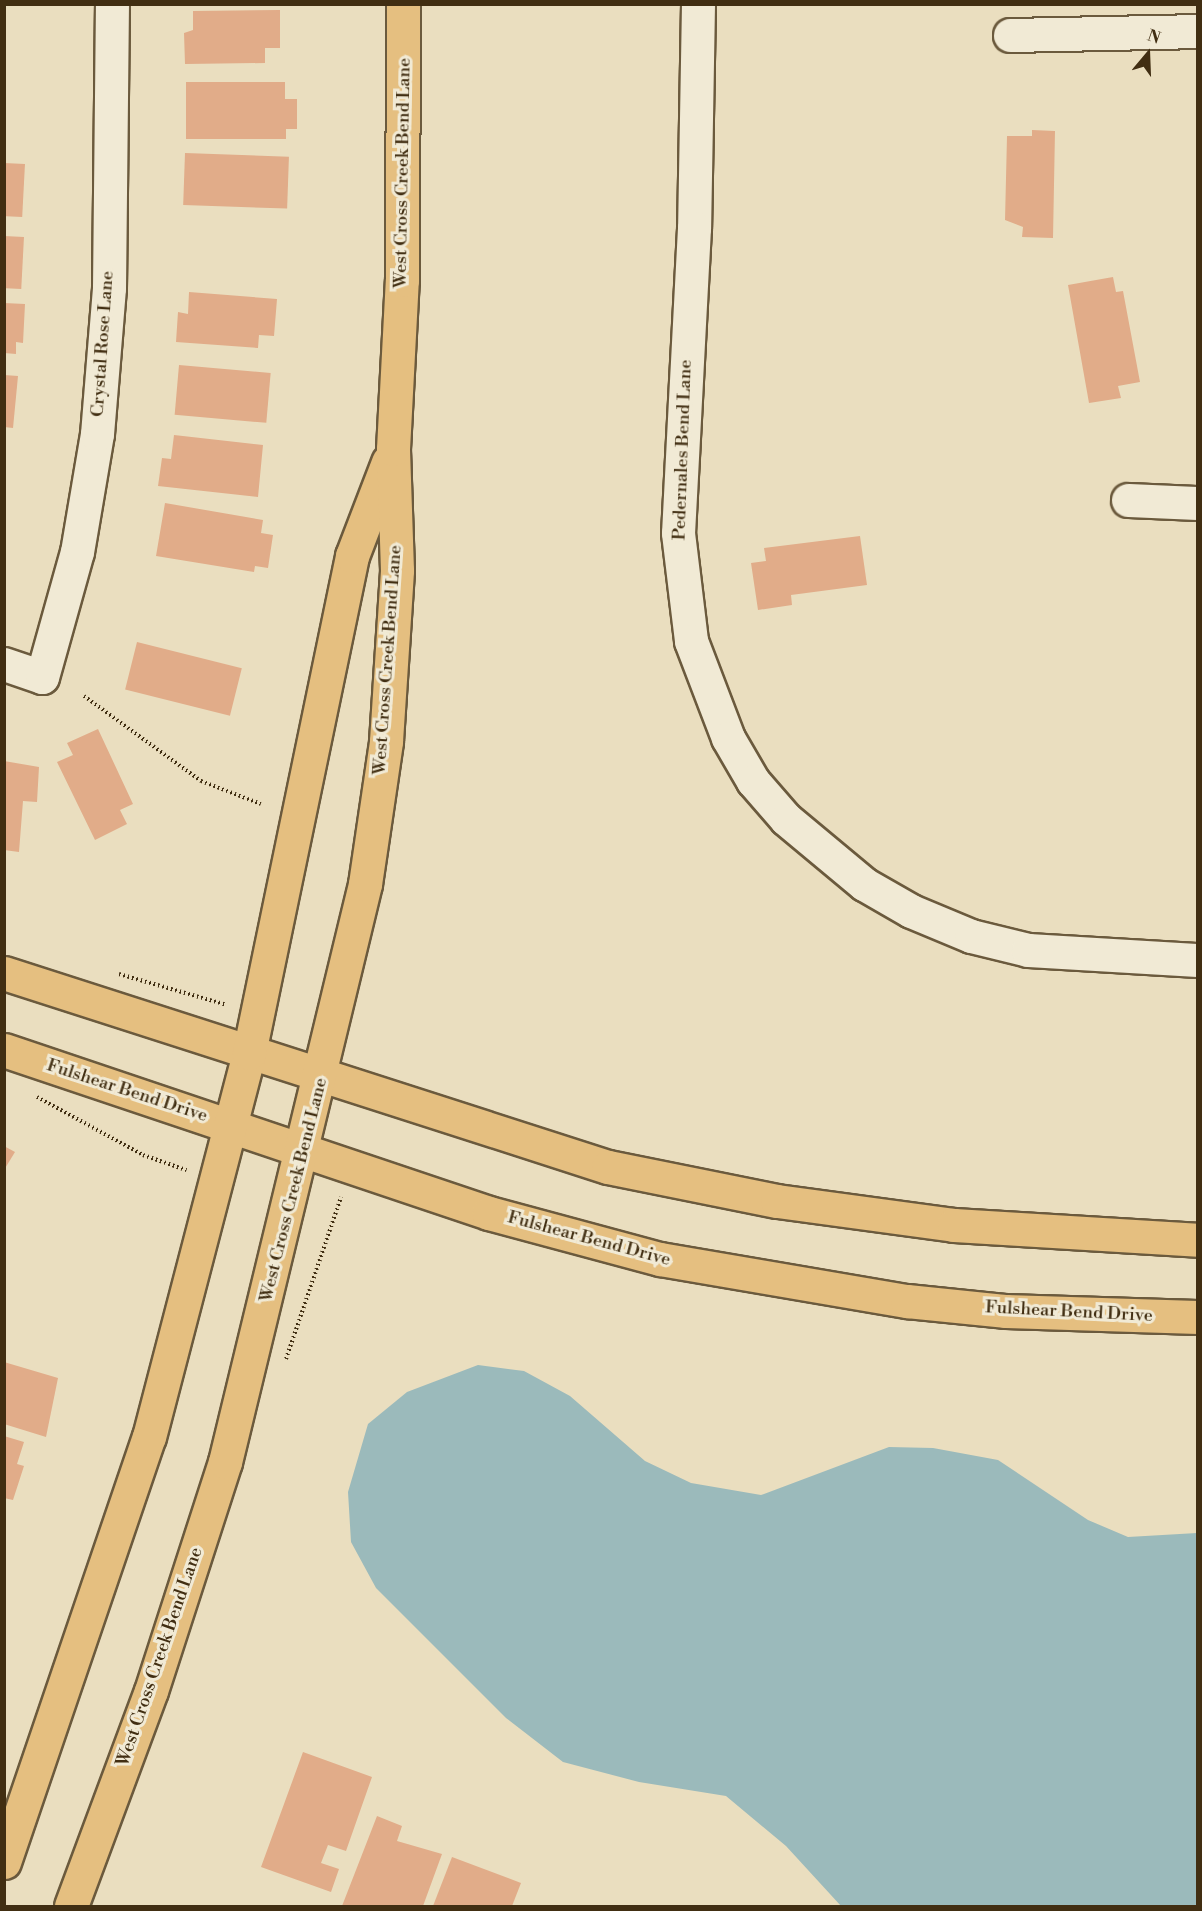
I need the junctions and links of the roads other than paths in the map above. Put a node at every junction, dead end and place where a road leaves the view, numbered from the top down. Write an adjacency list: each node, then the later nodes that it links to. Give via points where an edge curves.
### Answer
1 (112, 4): 9 (street, Crystal Rose Lane, via 109,288 96,434 77,552 42,677)
2 (403, 4): 6 (main road, West Cross Creek Bend Lane, via 402,280)
3 (698, 4): 10 (street, Pedernales Bend Lane, via 681,588 701,673 728,738 753,781 824,852 911,912 971,936 1028,950)
4 (1197, 31): 5 (street)
5 (1010, 35)
6 (393, 449): 13 (main road, West Cross Creek Bend Lane, via 352,556); 14 (main road, West Cross Creek Bend Lane, via 397,570 386,741 365,884)
7 (1128, 500): 8 (street)
8 (1197, 503)
9 (4, 664)
10 (1197, 960)
11 (4, 973): 13 (main road)
12 (4, 1050): 15 (main road, Fulshear Bend Drive)
13 (249, 1053): 14 (main road); 15 (main road, West Cross Creek Bend Lane)
14 (322, 1078): 16 (main road, West Cross Creek Bend Lane); 17 (main road, via 598,1164 692,1185 954,1226)
15 (231, 1125): 16 (main road, Fulshear Bend Drive); 19 (main road, West Cross Creek Bend Lane, via 149,1437)
16 (304, 1150): 18 (main road, Fulshear Bend Drive, via 542,1228 739,1275 1006,1311); 20 (main road, West Cross Creek Bend Lane, via 225,1462 152,1691)
17 (1197, 1240)
18 (1197, 1317)
19 (4, 1862)
20 (71, 1906)

